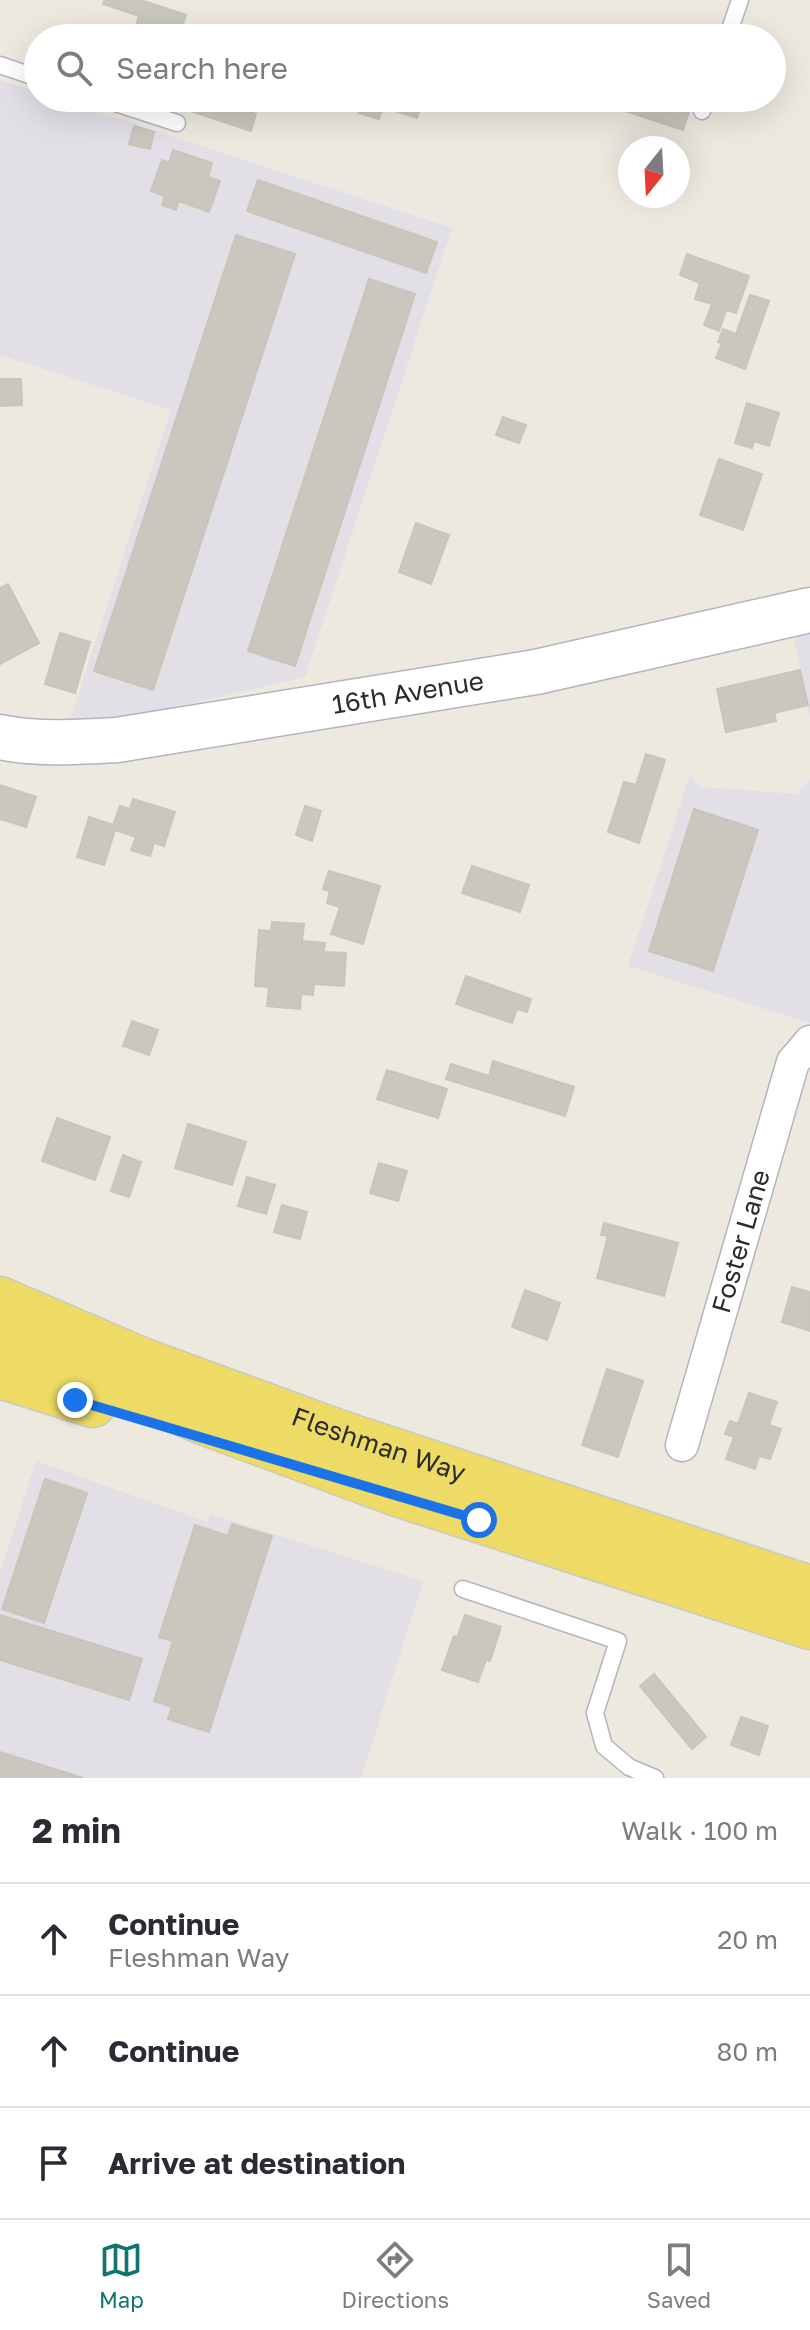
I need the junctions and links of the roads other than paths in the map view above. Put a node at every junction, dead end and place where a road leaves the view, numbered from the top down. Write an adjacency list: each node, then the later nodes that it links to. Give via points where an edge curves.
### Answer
1 (740, 0): 2 (lane)
2 (732, 24)
3 (0, 65): 4 (lane)
4 (24, 73)
5 (143, 112): 6 (lane)
6 (177, 123)
7 (810, 610): 8 (street, 16th Avenue, via 536,672 117,740 61,743)
8 (0, 737)
9 (810, 1042): 15 (street, Foster Lane, via 793,1062)
10 (0, 1282): 13 (main road)
11 (0, 1299): 13 (main road, Fleshman Way)
12 (0, 1339): 16 (main road, Fleshman Way)
13 (142, 1360): 17 (main road, Fleshman Way, via 431,1465)
14 (0, 1376): 16 (main road)
15 (682, 1445)
16 (397, 1494): 19 (main road, Fleshman Way)
17 (810, 1588)
18 (463, 1589): 20 (lane, via 618,1641 595,1713 604,1746 629,1767)
19 (810, 1627)
20 (655, 1778)

